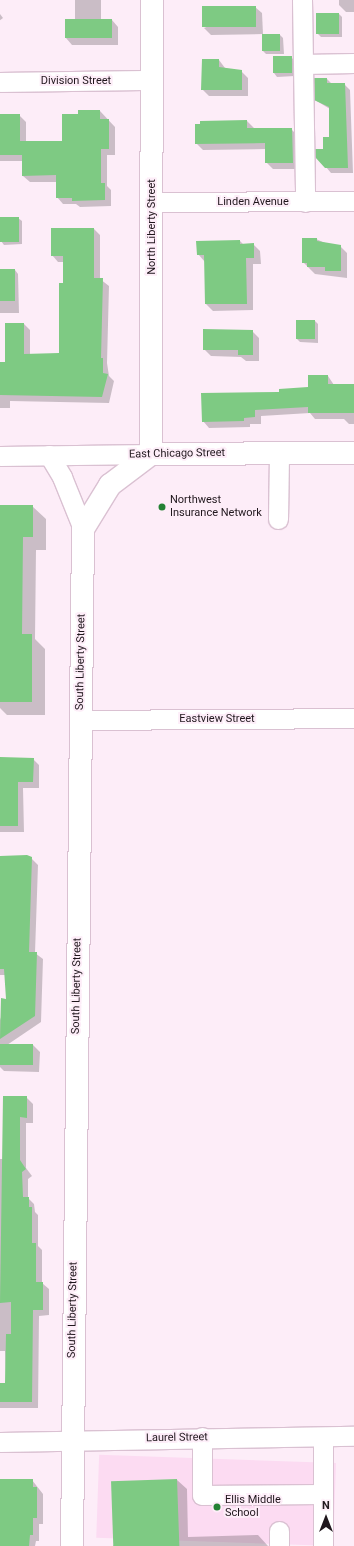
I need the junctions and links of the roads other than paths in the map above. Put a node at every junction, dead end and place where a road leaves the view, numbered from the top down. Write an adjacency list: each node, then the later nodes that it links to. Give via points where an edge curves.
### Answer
1 (152, 0): 5 (main road, North Liberty Street)
2 (302, 0): 4 (street)
3 (354, 63): 4 (street)
4 (303, 64): 9 (street)
5 (152, 80): 6 (street, Division Street); 8 (main road, North Liberty Street)
6 (0, 82)
7 (354, 201): 9 (street, Linden Avenue)
8 (153, 202): 9 (street, Linden Avenue); 12 (main road, North Liberty Street)
9 (305, 202)
10 (279, 453): 11 (main road, East Chicago Street); 12 (main road, East Chicago Street); 15 (street)
11 (354, 453)
12 (152, 454): 13 (street, East Chicago Street); 16 (main road, via 110,485)
13 (49, 455): 14 (street, East Chicago Street); 16 (street, via 62,476)
14 (0, 456)
15 (278, 519)
16 (83, 529): 18 (main road, South Liberty Street)
17 (354, 718): 18 (street, Eastview Street)
18 (80, 720): 22 (main road, South Liberty Street)
19 (354, 1436): 21 (street, Laurel Street)
20 (202, 1437): 21 (street, Laurel Street); 22 (street, Laurel Street); 24 (street, via 202,1495)
21 (323, 1437): 24 (street)
22 (72, 1440): 23 (street, Laurel Street); 25 (main road, South Liberty Street)
23 (0, 1442)
24 (322, 1494): 26 (street)
25 (72, 1546)
26 (323, 1546)

